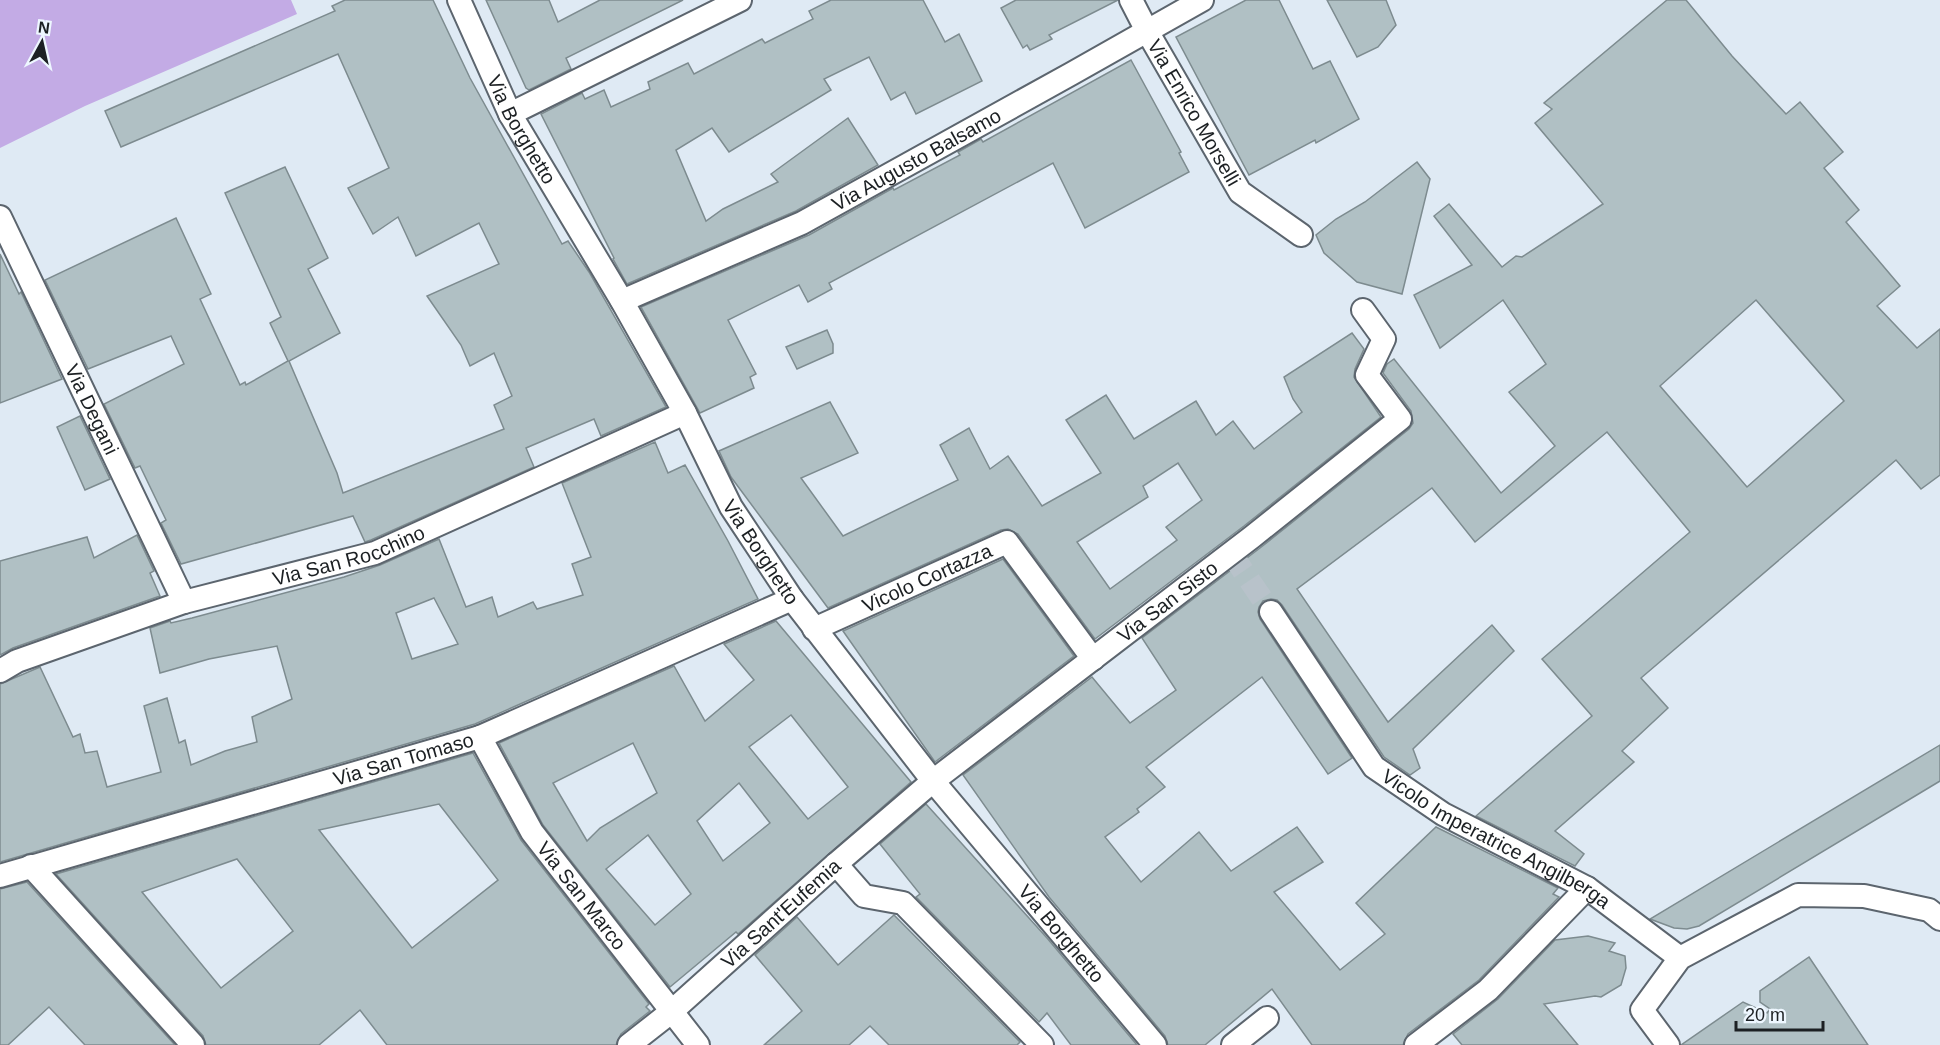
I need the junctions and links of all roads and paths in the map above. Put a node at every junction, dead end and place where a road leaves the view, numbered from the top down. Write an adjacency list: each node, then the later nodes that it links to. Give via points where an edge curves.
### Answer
1 (459, 0): 6 (street, Via Borghetto)
2 (740, 0): 6 (street)
3 (1131, 0): 5 (street, Via Enrico Morselli)
4 (1202, 0): 5 (street, Via Augusto Balsamo)
5 (1147, 31): 8 (street, Via Enrico Morselli, via 1240,192); 9 (street, Via Augusto Balsamo, via 802,223)
6 (510, 114): 9 (street, Via Borghetto)
7 (0, 217): 13 (street, Via Degani)
8 (1301, 235)
9 (622, 301): 11 (street, Via Borghetto)
10 (1363, 310): 16 (street, Via San Sisto, via 1384,339 1367,375 1400,419)
11 (685, 412): 12 (street, Via Borghetto, via 731,507); 13 (street, Via San Rocchino, via 375,553)
12 (792, 599): 15 (street, Via Borghetto); 18 (street, Via San Tomaso)
13 (184, 602): 17 (street, Via San Rocchino, via 17,661)
14 (1271, 612): 23 (street, Vicolo Imperatrice Angilberga, via 1374,767 1443,814)
15 (814, 628): 16 (street, Vicolo Cortazza, via 1007,542); 19 (street, Via Borghetto)
16 (1093, 659): 19 (street, Via San Sisto)
17 (0, 671)
18 (480, 737): 21 (street, Via San Tomaso); 26 (street, Via San Marco, via 532,832)
19 (933, 781): 20 (street, Via Sant'Eufemia); 32 (street, Via Borghetto)
20 (836, 864): 26 (street, Via Sant'Eufemia); 31 (street, via 864,896 903,903)
21 (31, 866): 22 (street, Via San Tomaso); 28 (street)
22 (0, 876)
23 (1587, 888): 25 (street, Vicolo Imperatrice Angilberga); 34 (street, via 1488,990)
24 (1940, 919): 25 (street, via 1929,910 1864,896 1798,895)
25 (1680, 958): 35 (street, via 1642,1010)
26 (671, 1012): 29 (street, Via Sant'Eufemia); 30 (street, Via San Marco)
27 (1267, 1018): 33 (street)
28 (193, 1045)
29 (629, 1045)
30 (698, 1045)
31 (1042, 1045)
32 (1155, 1045)
33 (1233, 1045)
34 (1416, 1045)
35 (1668, 1045)

